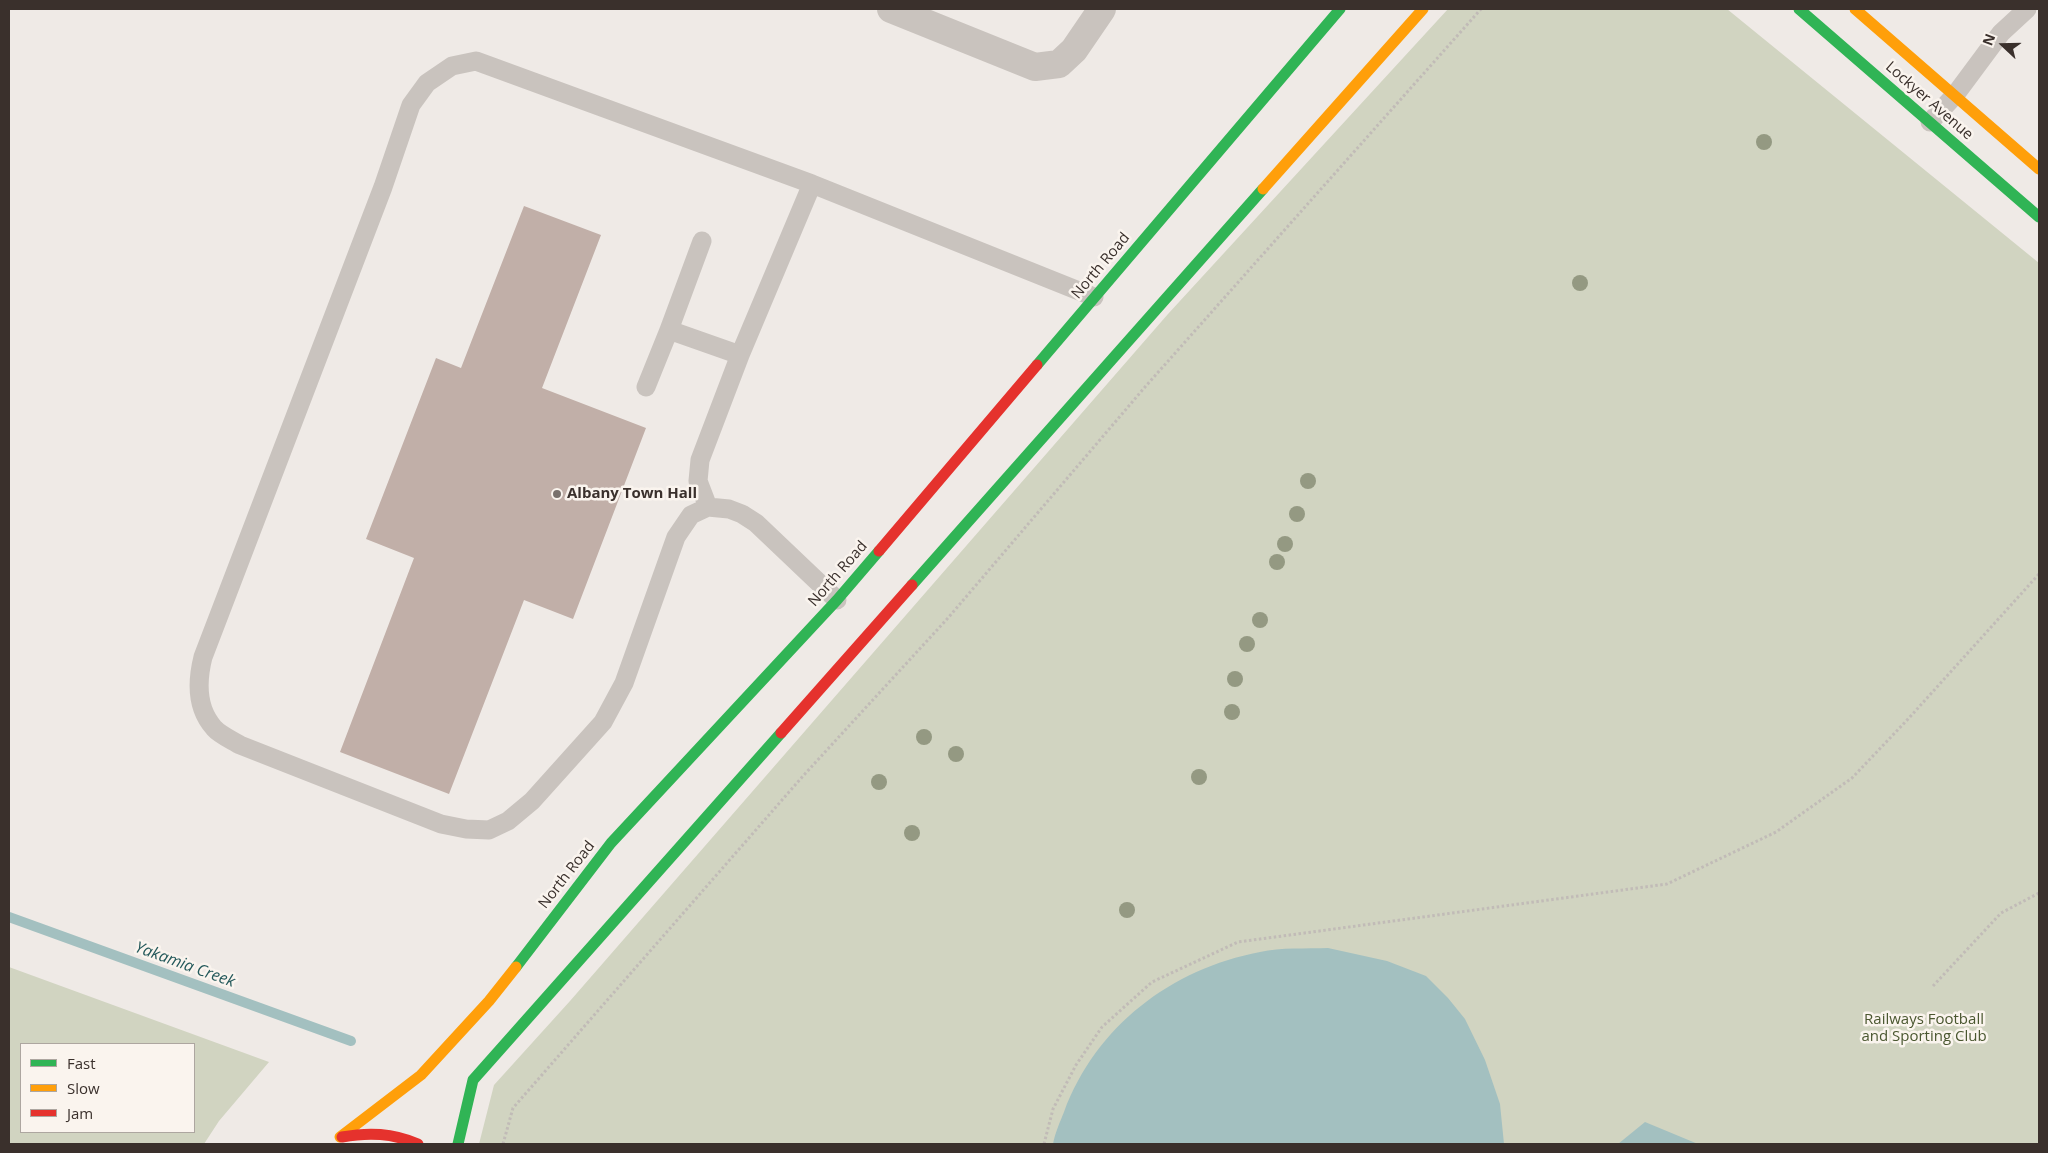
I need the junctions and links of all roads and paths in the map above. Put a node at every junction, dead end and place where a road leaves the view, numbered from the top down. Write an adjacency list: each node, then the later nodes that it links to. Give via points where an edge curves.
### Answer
1 (891, 9): 2 (street, via 1035,67 1059,64 1074,50)
2 (1102, 9)
3 (1340, 9): 15 (main road, North Road)
4 (1423, 9): 25 (main road, via 473,1080)
5 (1481, 9): 26 (path, via 1145,387 948,618 803,776 512,1108)
6 (1799, 9): 10 (main road, Lockyer Avenue)
7 (1855, 9): 9 (main road, Lockyer Avenue)
8 (2027, 9): 9 (lane, via 2002,33)
9 (1955, 95): 10 (lane); 11 (main road, Lockyer Avenue)
10 (1930, 122): 13 (main road, Lockyer Avenue)
11 (2039, 169)
12 (812, 184): 15 (lane); 17 (lane); 19 (lane, via 476,61 452,66 427,83 412,105 207,648 198,674 198,694 205,715 215,729 240,745 440,824 489,830 508,821 532,801 603,722 624,683 676,537 691,514)
13 (2039, 217)
14 (702, 241): 16 (lane)
15 (1094, 297): 21 (main road, North Road)
16 (669, 330): 17 (lane); 18 (lane)
17 (740, 355): 19 (lane, via 700,460 698,481)
18 (646, 387)
19 (708, 508): 21 (lane, via 729,509 756,523)
20 (2039, 574): 27 (path, via 1852,778 1776,832 1667,884 1238,942 1152,982 1102,1027 1076,1065 1053,1109)
21 (837, 600): 24 (main road, North Road, via 611,843 489,1001 427,1069 336,1139 361,1132 382,1132)
22 (2039, 892): 23 (path, via 2001,913)
23 (1933, 986)
24 (418, 1144)
25 (458, 1144)
26 (503, 1144)
27 (1044, 1144)

